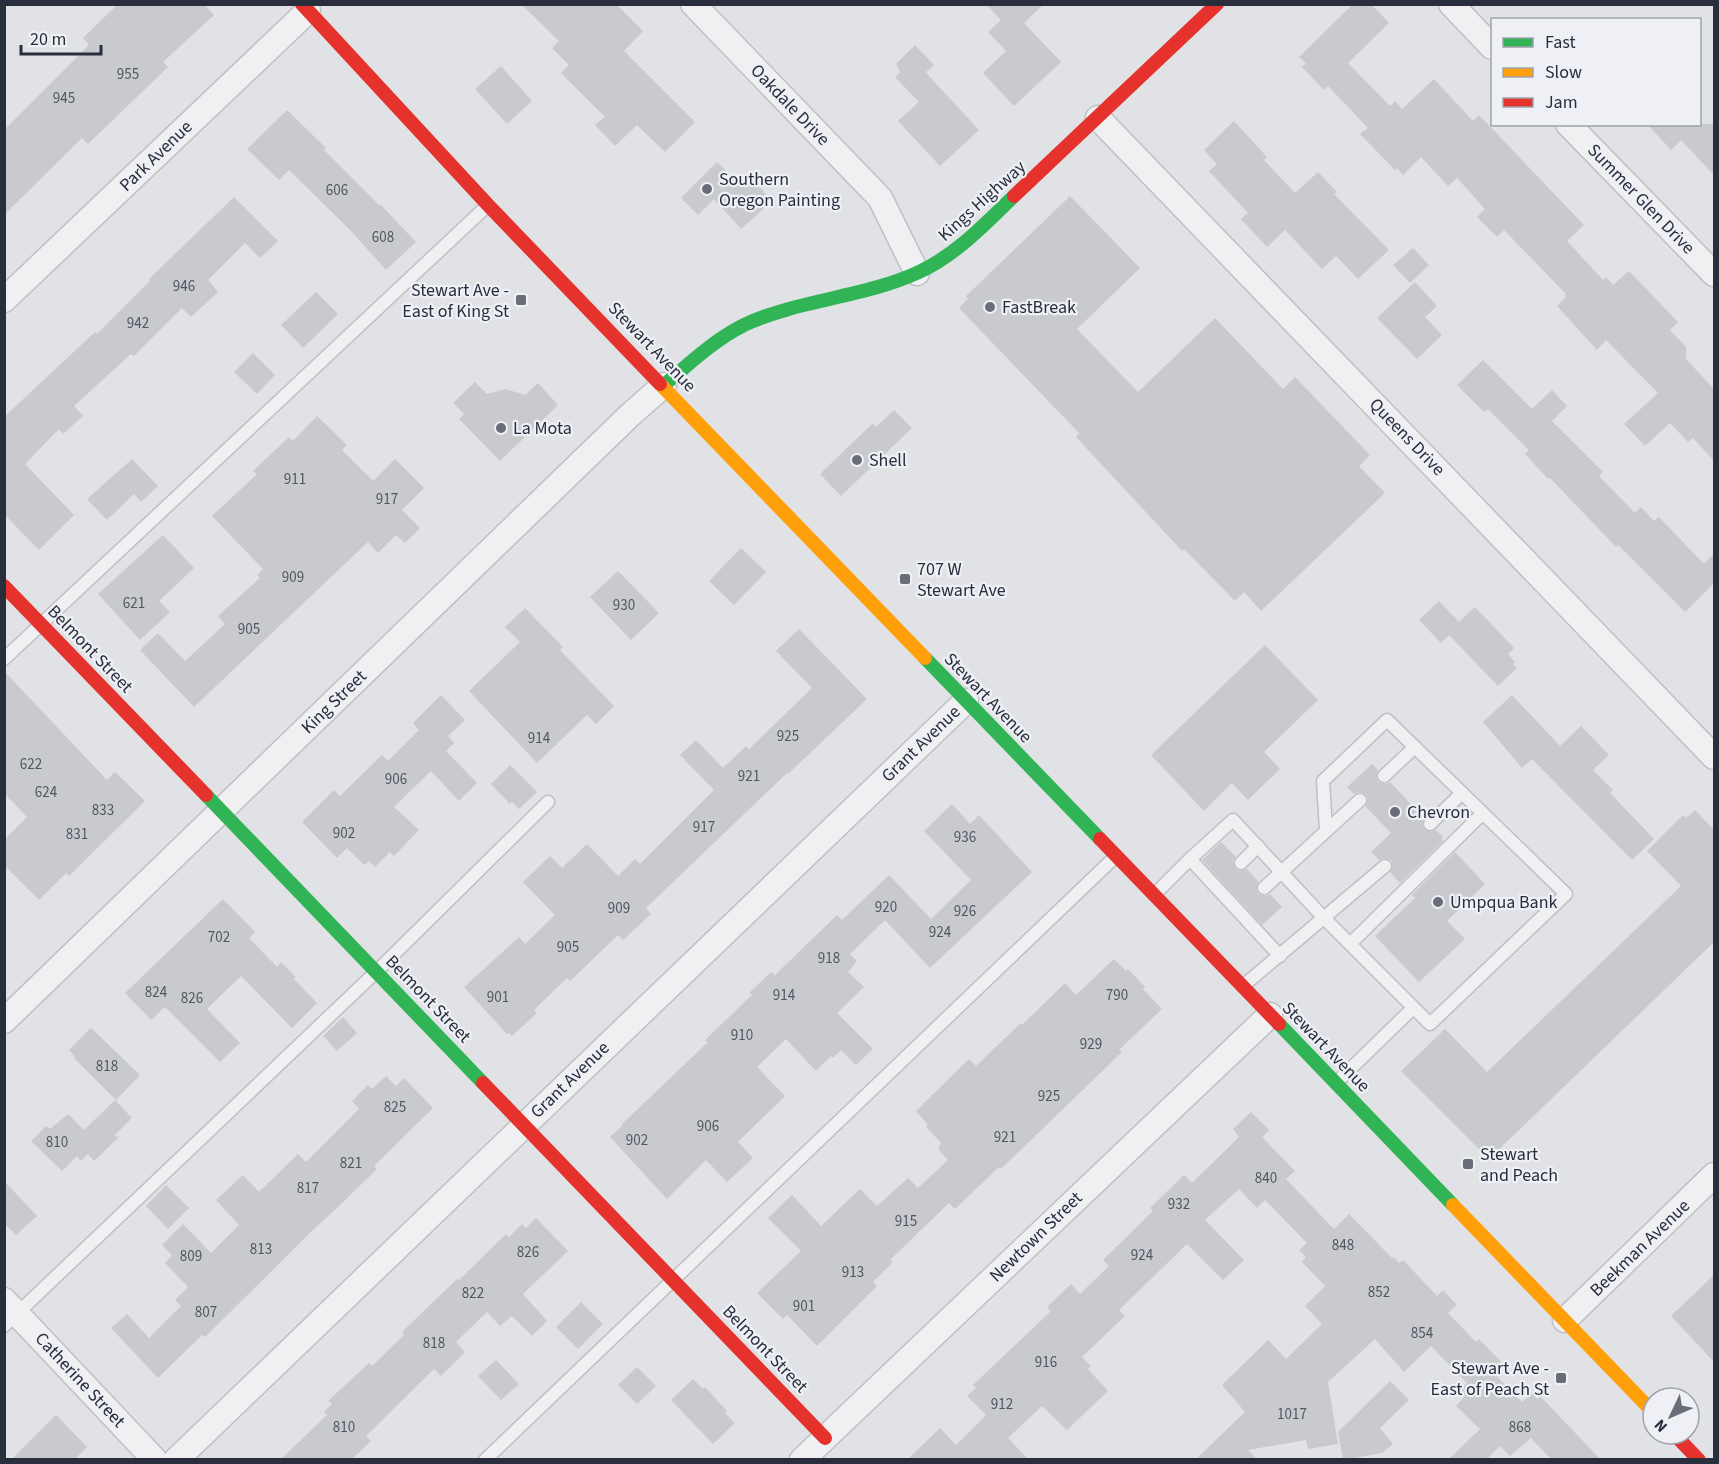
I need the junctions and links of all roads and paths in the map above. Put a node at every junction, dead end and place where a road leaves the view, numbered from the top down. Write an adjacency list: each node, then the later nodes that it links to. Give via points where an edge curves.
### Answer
1 (693, 4): 9 (street, Oakdale Drive, via 880,198)
2 (1217, 4): 6 (main road, Kings Highway)
3 (1451, 4): 5 (street)
4 (305, 8): 8 (main road, Stewart Avenue); 11 (street, Park Avenue)
5 (1491, 46)
6 (1098, 118): 9 (main road, Kings Highway, via 964,244); 18 (street, Queens Drive)
7 (1571, 126): 10 (street, Summer Glen Drive)
8 (488, 205): 12 (main road, Stewart Avenue); 14 (lane)
9 (917, 273): 12 (main road, Kings Highway, via 790,308 744,326)
10 (1714, 274)
11 (4, 300)
12 (664, 385): 16 (main road, Stewart Avenue); 23 (street, King Street)
13 (4, 586): 14 (main road, Belmont Street)
14 (41, 624): 15 (lane); 23 (main road, Belmont Street)
15 (4, 659)
16 (966, 701): 28 (main road, Stewart Avenue); 44 (street, Grant Avenue)
17 (1414, 747): 19 (lane); 20 (lane); 26 (lane, via 1387,720 1323,781)
18 (1714, 757)
19 (1384, 776)
20 (1461, 794): 24 (lane); 25 (lane)
21 (1360, 800): 26 (lane)
22 (548, 802): 38 (lane)
23 (221, 811): 38 (main road, Belmont Street); 42 (street, King Street)
24 (1482, 814): 36 (lane); 40 (lane, via 1566,894 1430,1024)
25 (1430, 824)
26 (1326, 830): 32 (lane)
27 (1258, 846): 29 (lane, via 1233,820); 30 (lane); 32 (lane)
28 (1115, 856): 34 (main road, Stewart Avenue); 46 (lane)
29 (1190, 859): 34 (lane); 37 (lane, via 1242,909)
30 (1241, 863)
31 (1384, 867): 35 (lane)
32 (1281, 873): 33 (lane); 35 (lane)
33 (1264, 888)
34 (1154, 895): 39 (main road, Stewart Avenue)
35 (1323, 917): 36 (lane); 37 (lane)
36 (1350, 944): 40 (lane)
37 (1280, 956): 39 (lane)
38 (377, 971): 44 (main road, Belmont Street); 47 (lane)
39 (1242, 987): 41 (main road, Stewart Avenue)
40 (1413, 1008): 43 (lane)
41 (1270, 1015): 43 (main road, Stewart Avenue); 50 (street, Newtown Street)
42 (4, 1021)
43 (1336, 1083): 48 (main road, Stewart Avenue)
44 (523, 1124): 46 (main road, Belmont Street); 53 (street, Grant Avenue)
45 (1714, 1175): 48 (street, Beekman Avenue)
46 (672, 1279): 50 (main road, Belmont Street); 54 (lane)
47 (9, 1313): 52 (street, Catherine Street)
48 (1565, 1320): 49 (main road, Stewart Avenue)
49 (1641, 1399)
50 (825, 1438): 55 (street, Newtown Street)
51 (1686, 1446): 56 (main road)
52 (155, 1460)
53 (176, 1460)
54 (485, 1460)
55 (802, 1460)
56 (1699, 1460)

